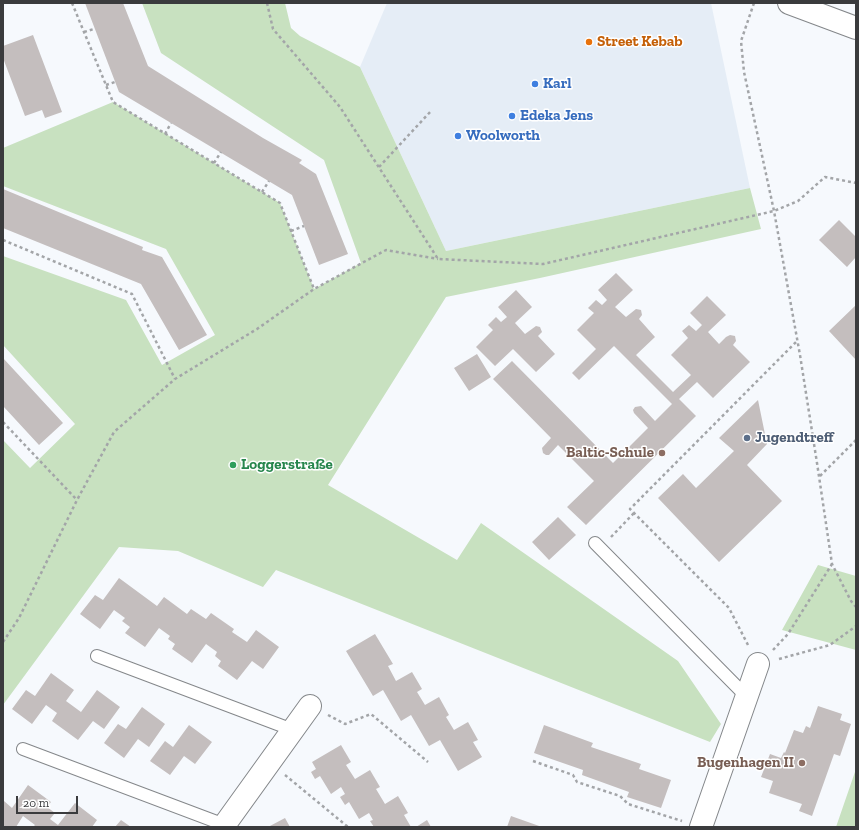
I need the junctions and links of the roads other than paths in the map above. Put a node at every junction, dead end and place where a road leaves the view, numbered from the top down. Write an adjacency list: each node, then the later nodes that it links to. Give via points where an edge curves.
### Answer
1 (789, 3): 2 (street)
2 (856, 28)
3 (598, 546): 6 (lane)
4 (97, 656): 8 (lane)
5 (758, 664): 6 (street)
6 (747, 697): 11 (street)
7 (310, 706): 8 (street)
8 (293, 730): 10 (street)
9 (23, 749): 10 (lane)
10 (224, 826)
11 (701, 827)

